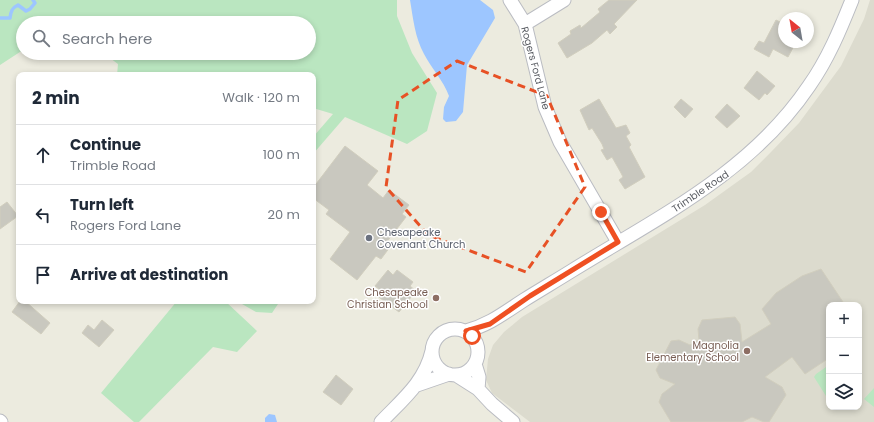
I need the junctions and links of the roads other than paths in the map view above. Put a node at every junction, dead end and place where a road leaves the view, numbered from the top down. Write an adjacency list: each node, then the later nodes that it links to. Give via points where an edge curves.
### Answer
1 (510, 0): 4 (street, Rogers Ford Lane)
2 (564, 0): 4 (street)
3 (852, 0): 5 (street, Trimble Road, via 836,40 809,87 750,154 707,188)
4 (525, 24): 5 (street, Rogers Ford Lane, via 545,107 560,142)
5 (618, 242): 6 (street, Trimble Road)
6 (490, 324): 7 (street, Trimble Road); 8 (street)
7 (466, 331): 8 (street, via 472,336); 9 (street, via 459,328 444,331 433,343)
8 (479, 350): 10 (street)
9 (432, 351): 11 (street, via 436,366); 12 (street, via 428,366)
10 (475, 364): 11 (street, via 470,370); 13 (street, via 479,377)
11 (452, 375): 12 (street); 13 (street)
12 (417, 385): 14 (street)
13 (478, 389): 15 (street)
14 (381, 422)
15 (513, 422)

